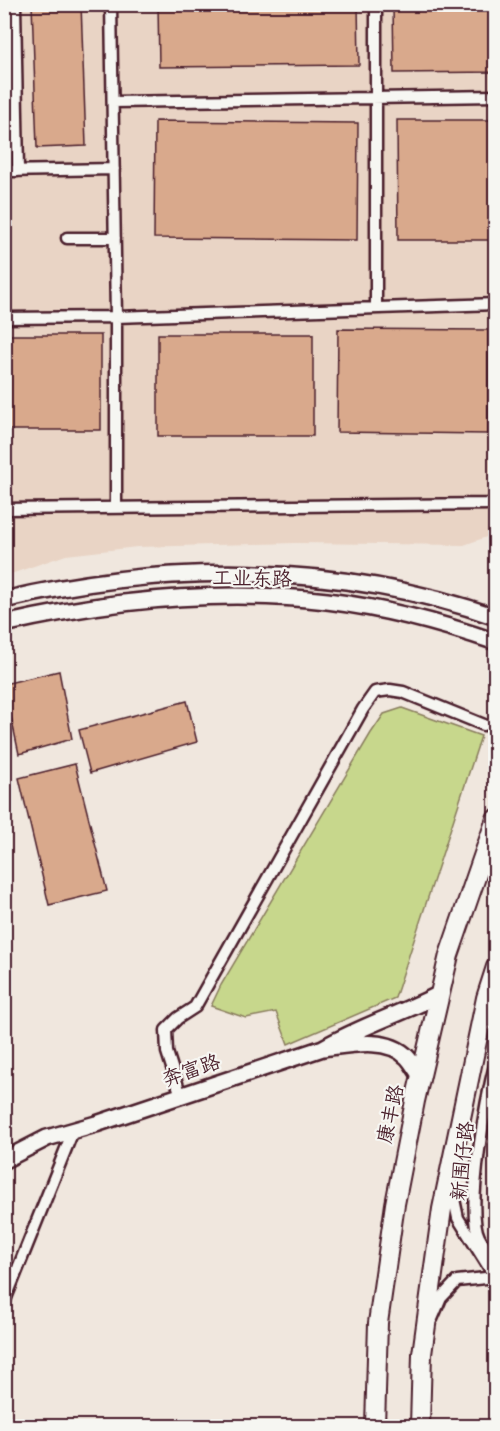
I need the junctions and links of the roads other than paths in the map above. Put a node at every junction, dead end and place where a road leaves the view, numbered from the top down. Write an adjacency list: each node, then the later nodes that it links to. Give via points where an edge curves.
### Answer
1 (15, 4): 9 (street)
2 (111, 4): 6 (street)
3 (376, 4): 5 (street)
4 (495, 96): 5 (street)
5 (376, 98): 6 (street); 13 (street)
6 (113, 102): 7 (street)
7 (114, 169): 9 (street); 11 (street)
8 (4, 171): 9 (street)
9 (18, 171)
10 (67, 238): 11 (street)
11 (115, 238): 14 (street)
12 (495, 304): 13 (street)
13 (376, 308): 14 (street)
14 (116, 316): 15 (street); 17 (street)
15 (4, 318)
16 (495, 496): 17 (street, via 492,504)
17 (116, 508): 18 (street)
18 (4, 509)
19 (4, 600): 20 (main road, 工业东路, via 127,579 284,575 379,586)
20 (495, 617)
21 (4, 624): 22 (main road, 工业东路, via 129,602 283,598 375,609)
22 (495, 642)
23 (484, 725): 30 (street, via 403,692 375,692 195,1007 166,1030 167,1053)
24 (495, 819): 26 (main road, 康丰路, via 448,955)
25 (495, 967): 35 (main road)
26 (440, 994): 27 (main road); 29 (main road, 康丰路)
27 (323, 1048): 29 (main road, via 360,1043 390,1046 405,1055); 30 (main road, 奔富路)
28 (495, 1061): 32 (street, 新围仔路)
29 (421, 1076): 39 (main road, 康丰路, via 394,1204 378,1323)
30 (181, 1096): 33 (main road, 奔富路)
31 (495, 1100): 32 (street)
32 (486, 1108): 36 (street, 新围仔路, via 474,1216 478,1236)
33 (73, 1131): 34 (main road, 奔富路, via 47,1138); 37 (street)
34 (4, 1160)
35 (449, 1174): 38 (main road); 38 (street, via 458,1218 495,1277 457,1281 441,1298)
36 (495, 1260)
37 (4, 1303)
38 (425, 1336): 40 (main road)
39 (375, 1426)
40 (420, 1426)

